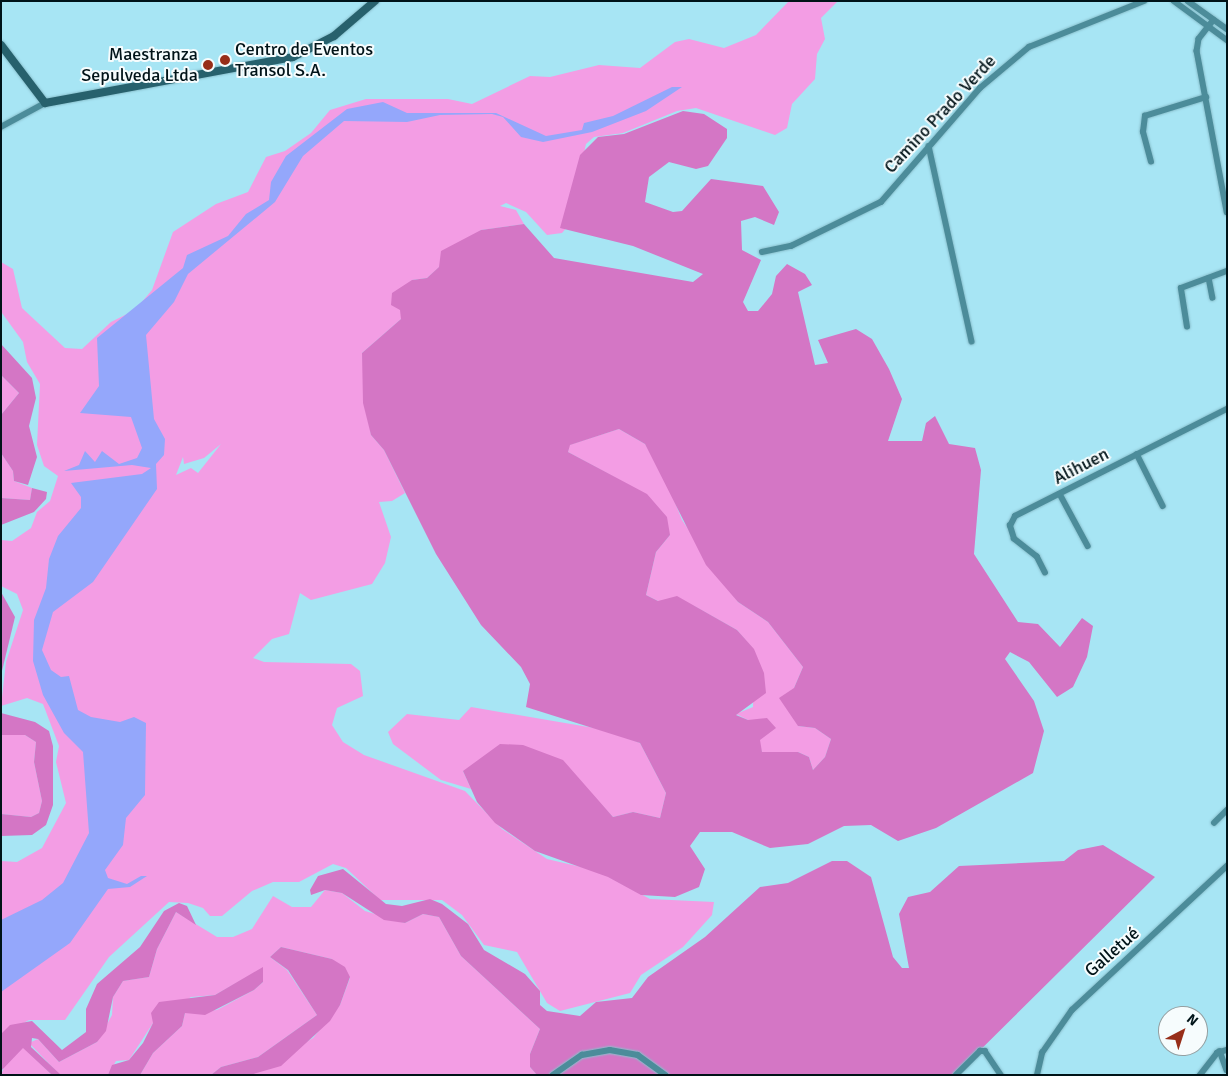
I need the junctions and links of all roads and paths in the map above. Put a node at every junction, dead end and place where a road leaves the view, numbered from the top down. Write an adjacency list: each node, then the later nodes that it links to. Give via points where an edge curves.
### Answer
1 (375, 1): 11 (street, via 334,36 281,60)
2 (1144, 1): 13 (street, Camino Prado Verde, via 1029,47 980,88)
3 (1174, 1): 6 (street)
4 (1188, 1): 5 (street)
5 (1214, 20): 6 (street); 7 (street)
6 (1209, 26): 8 (street); 10 (street, via 1197,48)
7 (1227, 29)
8 (1227, 40)
9 (1, 45): 11 (street)
10 (1206, 97): 14 (street, via 1145,116 1143,132); 15 (street)
11 (45, 103): 12 (street)
12 (1, 127)
13 (929, 146): 16 (street, Camino Prado Verde, via 881,202 791,246); 21 (street)
14 (1151, 162)
15 (1227, 212)
16 (762, 252)
17 (1227, 271): 18 (street)
18 (1209, 278): 19 (street); 20 (street, via 1179,292)
19 (1213, 298)
20 (1187, 327)
21 (972, 341)
22 (1227, 409): 23 (street, Alihuen)
23 (1137, 454): 24 (street, Alihuen); 25 (street)
24 (1060, 494): 26 (street); 27 (street, Alihuen, via 1017,515 1010,524 1015,541 1037,557)
25 (1163, 506)
26 (1088, 546)
27 (1045, 573)
28 (1227, 810): 29 (street)
29 (1214, 823)
30 (1227, 866): 37 (street, Galletué, via 1072,1010 1042,1053)
31 (1224, 1051): 32 (street); 38 (street)
32 (1227, 1070)
33 (553, 1075): 34 (street, via 582,1055 610,1050 643,1058)
34 (666, 1075)
35 (956, 1075): 36 (street, via 980,1052 985,1052)
36 (1001, 1075)
37 (1037, 1075)
38 (1200, 1075)

